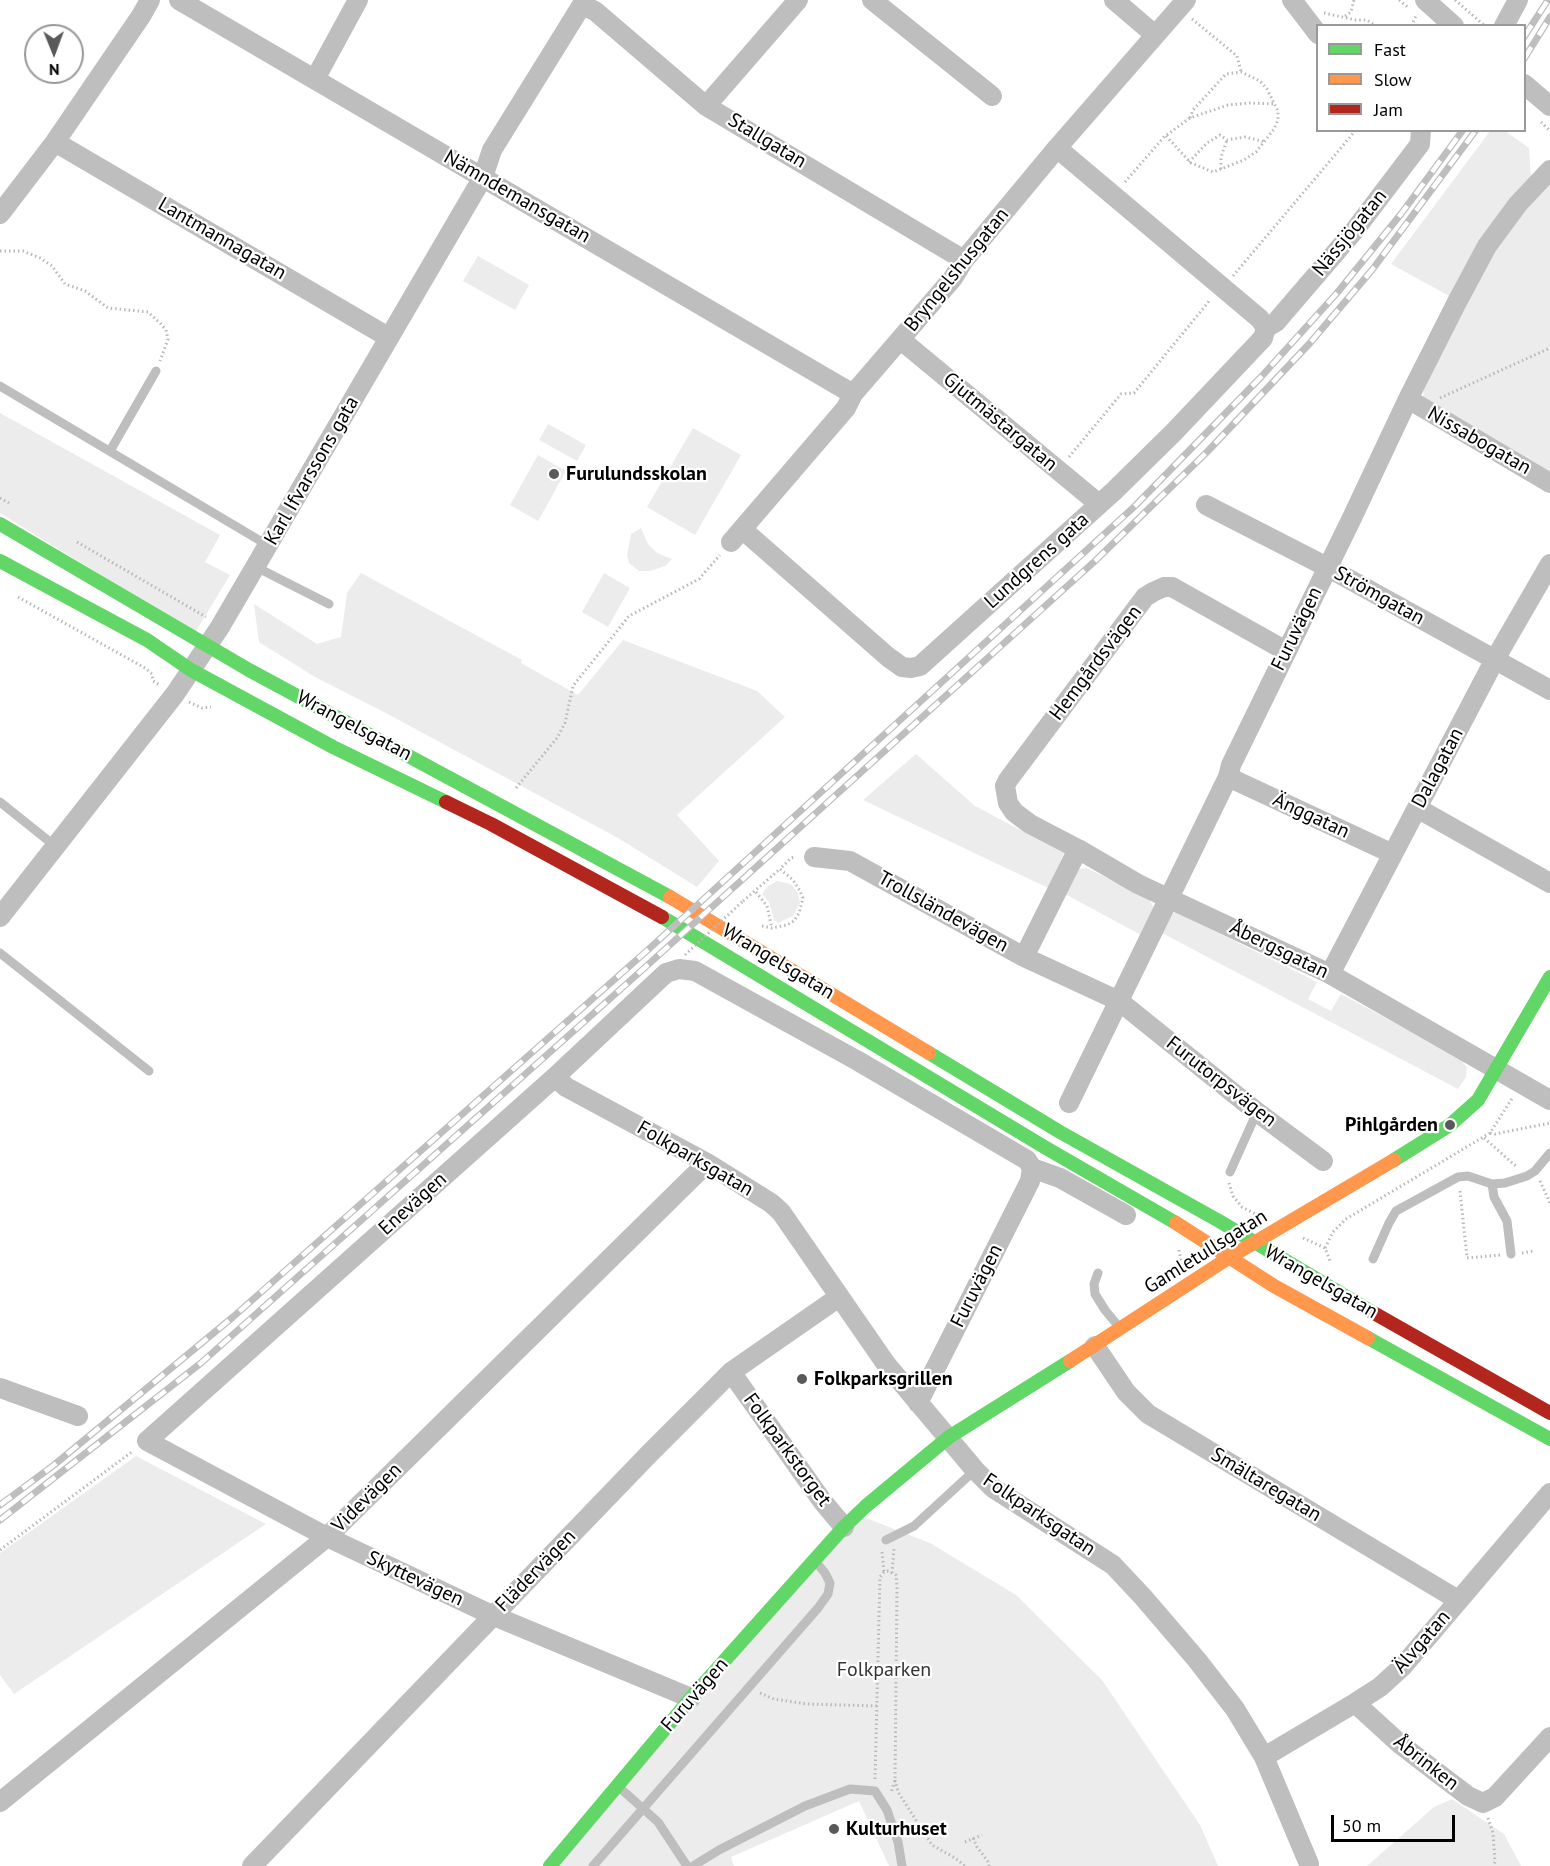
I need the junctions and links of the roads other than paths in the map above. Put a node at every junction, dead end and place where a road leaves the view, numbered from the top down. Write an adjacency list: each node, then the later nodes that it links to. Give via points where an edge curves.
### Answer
1 (150, 0): 22 (street)
2 (180, 0): 16 (street, Nämndemansgatan)
3 (358, 0): 16 (street)
4 (798, 0): 19 (street)
5 (872, 0): 18 (street)
6 (1114, 0): 15 (street)
7 (1518, 0): 13 (street)
8 (583, 3): 19 (street, Stallgatan); 25 (street, Karl Ifvarssons gata, via 492,150)
9 (1294, 4): 14 (street)
10 (1420, 7): 12 (street)
11 (1188, 9): 15 (street, Bryngelshusgatan)
12 (1450, 24)
13 (1505, 24)
14 (1316, 33)
15 (1155, 35): 23 (street, Bryngelshusgatan)
16 (315, 79): 25 (street, Nämndemansgatan)
17 (1526, 86): 20 (street)
18 (992, 96)
19 (706, 106): 27 (street, Stallgatan)
20 (1550, 106)
21 (1421, 132): 28 (street, Nässjögatan, via 1420,144 1354,231 1276,322)
22 (55, 142): 26 (street); 29 (street, Lantmannagatan)
23 (1057, 148): 27 (street, Bryngelshusgatan); 28 (street)
24 (1550, 170): 34 (street, Furuvägen, via 1487,246)
25 (483, 177): 29 (street, Karl Ifvarssons gata); 33 (street, Nämndemansgatan)
26 (0, 214)
27 (964, 260): 30 (street, Bryngelshusgatan)
28 (1266, 328): 37 (street, Lundgrens gata, via 1263,338 1174,432)
29 (388, 337): 41 (street, Karl Ifvarssons gata)
30 (901, 340): 33 (street, Bryngelshusgatan); 37 (street, Gjutmästargatan)
31 (156, 371): 35 (lane)
32 (0, 386): 35 (lane)
33 (853, 394): 40 (street, Bryngelshusgatan, via 846,408)
34 (1414, 403): 36 (street, Nissabogatan); 45 (street, Furuvägen)
35 (110, 451): 41 (lane)
36 (1550, 483)
37 (1099, 504): 40 (street, Lundgrens gata, via 916,668 902,667 888,657)
38 (1206, 505): 45 (street, Strömgatan)
39 (0, 524): 47 (main road, Wrangelsgatan)
40 (737, 536)
41 (269, 546): 44 (street, Karl Ifvarssons gata)
42 (0, 561): 50 (main road, Wrangelsgatan, via 147,640)
43 (1550, 564): 49 (street, Dalagatan)
44 (256, 567): 46 (lane); 47 (street, Karl Ifvarssons gata)
45 (1327, 567): 48 (street, Furuvägen); 49 (street, Strömgatan)
46 (329, 604)
47 (207, 645): 50 (street, Karl Ifvarssons gata); 81 (main road, Wrangelsgatan, via 673,899 1060,1132)
48 (1286, 651): 52 (street, Furuvägen); 54 (street, Hemgårdsvägen, via 1172,587 1153,592 1008,780)
49 (1494, 661): 51 (street, Strömgatan); 55 (street, Dalagatan)
50 (191, 670): 56 (street, Karl Ifvarssons gata); 83 (main road, Wrangelsgatan, via 662,917)
51 (1550, 690)
52 (1228, 777): 58 (street, Änggatan); 61 (street, Furuvägen)
53 (0, 802): 56 (lane)
54 (1008, 803): 57 (street, Åbergsgatan, via 1030,824)
55 (1417, 808): 58 (street, Dalagatan); 60 (street)
56 (55, 846): 62 (street, Karl Ifvarssons gata)
57 (1078, 849): 61 (street, Åbergsgatan); 64 (street, Trollsländevägen)
58 (1393, 854): 65 (street, Dalagatan)
59 (814, 858): 64 (street, Trollsländevägen, via 850,861)
60 (1550, 883)
61 (1168, 897): 65 (street, Åbergsgatan); 67 (street, Furuvägen)
62 (0, 917)
63 (0, 952): 69 (lane)
64 (1024, 957): 67 (street, Furutorpsvägen)
65 (1330, 974): 68 (street, Åbergsgatan)
66 (1550, 977): 68 (main road, Gamletullsgatan)
67 (1119, 1001): 72 (street, Furuvägen); 73 (street, Furutorpsvägen)
68 (1497, 1068): 71 (street, Åbergsgatan); 81 (main road, Gamletullsgatan, via 1478,1100 1450,1125)
69 (149, 1071)
70 (555, 1077): 76 (street, Folkparksgatan, via 566,1087); 77 (street, Enevägen, via 682,962 1027,1160); 96 (street, Enevägen)
71 (1550, 1100)
72 (1069, 1103)
73 (1257, 1112): 75 (street, Furutorpsvägen); 78 (lane)
74 (1550, 1153): 79 (lane, via 1531,1174)
75 (1323, 1161)
76 (707, 1164): 86 (street, Folkparksgatan, via 781,1212); 100 (street, Videvägen)
77 (1032, 1168): 80 (street, via 1060,1178); 91 (street, Furuvägen, via 1030,1181)
78 (1230, 1172)
79 (1492, 1184): 82 (lane, via 1494,1197 1507,1221); 84 (lane, via 1458,1177 1396,1211)
80 (1126, 1215)
81 (1255, 1243): 83 (main road, Gamletullsgatan); 92 (main road, Wrangelsgatan)
82 (1511, 1254)
83 (1230, 1257): 87 (main road, Gamletullsgatan); 95 (main road, Wrangelsgatan, via 1274,1286)
84 (1373, 1259)
85 (1098, 1273): 87 (lane, via 1095,1294)
86 (839, 1297): 89 (street, Flädervägen); 91 (street, Folkparksgatan)
87 (1121, 1329): 88 (main road, Gamletullsgatan)
88 (1095, 1346): 94 (main road, Gamletullsgatan); 103 (street, Smältaregatan, via 1126,1392 1148,1414)
89 (731, 1372): 99 (street, Folkparkstorget); 104 (street, Flädervägen)
90 (0, 1388): 93 (street)
91 (918, 1404): 94 (street, Folkparksgatan)
92 (1550, 1413)
93 (78, 1416)
94 (949, 1437): 97 (street, Folkparksgatan); 99 (main road, Gamletullsgatan)
95 (1550, 1439)
96 (147, 1441): 100 (street, Skyttevägen)
97 (975, 1470): 101 (lane, via 914,1526); 108 (street, Folkparksgatan, via 993,1488 1113,1565 1197,1660 1235,1709)
98 (1550, 1493): 103 (street, Älvgatan)
99 (844, 1527): 102 (main road, Furuvägen)
100 (327, 1538): 104 (street, Skyttevägen); 110 (street, Videvägen)
101 (886, 1540)
102 (814, 1561): 105 (main road, Furuvägen); 111 (lane, via 830,1583 828,1594)
103 (1458, 1600): 106 (street, Älvgatan, via 1403,1666)
104 (494, 1616): 105 (street, Skyttevägen); 113 (street, Flädervägen)
105 (691, 1698): 109 (main road, Furuvägen)
106 (1355, 1703): 107 (street, Åbrinken, via 1400,1744 1483,1803 1495,1797); 108 (street, Älvgatan)
107 (1550, 1737)
108 (1264, 1757): 112 (street, Folkparksgatan)
109 (618, 1787): 111 (lane); 114 (main road, Furuvägen)
110 (0, 1802)
111 (642, 1808): 115 (lane); 116 (lane, via 658,1822)
112 (1309, 1864)
113 (252, 1866)
114 (550, 1866)
115 (593, 1866)
116 (687, 1866)
117 (693, 1866): 118 (lane, via 805,1806 850,1790 875,1791 887,1810)
118 (902, 1866)

